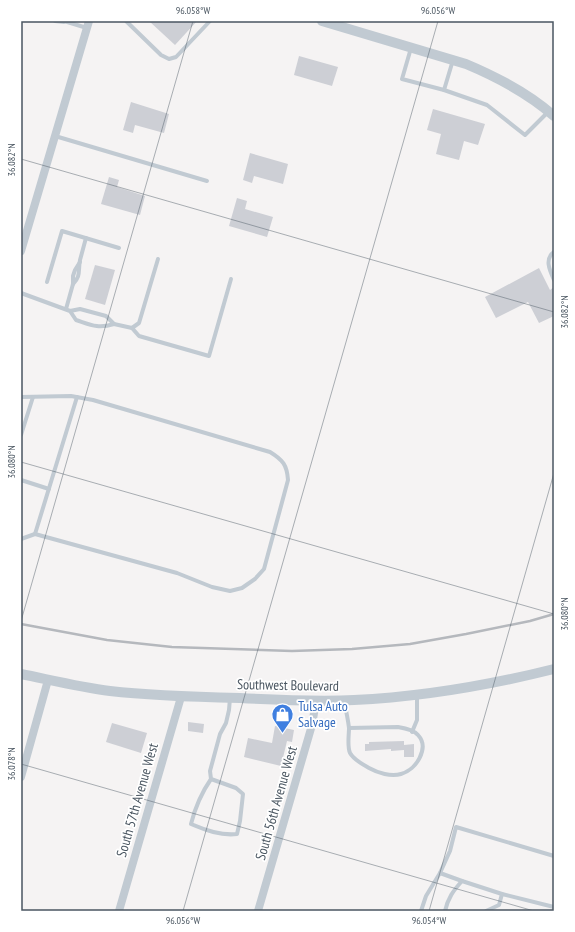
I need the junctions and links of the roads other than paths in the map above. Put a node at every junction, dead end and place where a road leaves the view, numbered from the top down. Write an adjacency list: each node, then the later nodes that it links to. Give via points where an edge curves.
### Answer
1 (55, 21): 2 (lane)
2 (64, 21): 6 (lane)
3 (126, 21): 4 (lane, via 161,55 169,59 176,57)
4 (210, 21)
5 (322, 21): 7 (street)
6 (88, 24): 11 (street)
7 (411, 48): 8 (street); 9 (lane, via 402,79)
8 (453, 60): 9 (lane); 10 (street, via 501,80)
9 (444, 90): 10 (lane, via 487,105 525,135)
10 (551, 114)
11 (55, 136): 12 (lane); 15 (street)
12 (207, 181)
13 (86, 238): 14 (lane); 20 (lane, via 62,231); 22 (lane, via 78,280 73,284)
14 (119, 248)
15 (21, 252)
16 (554, 252): 19 (lane, via 548,260 548,269)
17 (158, 259): 24 (lane, via 139,323)
18 (231, 279): 24 (lane, via 209,356 139,336)
19 (554, 280)
20 (47, 282)
21 (21, 294): 22 (lane)
22 (68, 310): 23 (lane, via 80,309 106,316); 23 (lane, via 76,320 91,325 104,327)
23 (114, 324): 24 (lane)
24 (132, 328)
25 (21, 397): 26 (lane)
26 (33, 397): 27 (lane); 28 (lane)
27 (77, 397): 30 (lane); 31 (lane, via 270,452 278,457 287,469 288,480 264,569 242,588 230,591 212,587 177,572)
28 (21, 435)
29 (21, 480): 30 (lane)
30 (49, 489): 31 (lane)
31 (35, 534): 32 (lane)
32 (21, 539)
33 (554, 669): 36 (street, Southwest Boulevard, via 483,684)
34 (21, 674): 35 (street, Southwest Boulevard)
35 (48, 680): 37 (street, Southwest Boulevard, via 110,691); 43 (street)
36 (417, 694): 40 (street, Southwest Boulevard); 42 (lane, via 417,720)
37 (181, 697): 38 (street, Southwest Boulevard); 50 (street, South 57th Avenue West)
38 (230, 698): 39 (street, Southwest Boulevard); 44 (lane, via 226,723 211,764)
39 (316, 701): 40 (street, Southwest Boulevard); 51 (street, South 56th Avenue West, via 312,725)
40 (344, 701): 41 (lane)
41 (349, 728): 42 (lane, via 398,727); 42 (lane, via 350,752 356,761 371,769 394,775 403,774 420,757 422,745 418,735)
42 (412, 732)
43 (21, 777)
44 (211, 779): 44 (lane, via 191,824 227,835 237,834 243,794 236,788)
45 (554, 856): 46 (lane, via 456,827 450,851)
46 (440, 873): 47 (lane); 52 (lane, via 426,896)
47 (462, 881): 48 (lane); 53 (lane, via 452,892)
48 (502, 894): 49 (lane); 54 (lane, via 499,905)
49 (554, 907)
50 (119, 911)
51 (258, 911)
52 (421, 911)
53 (444, 911)
54 (486, 911)

